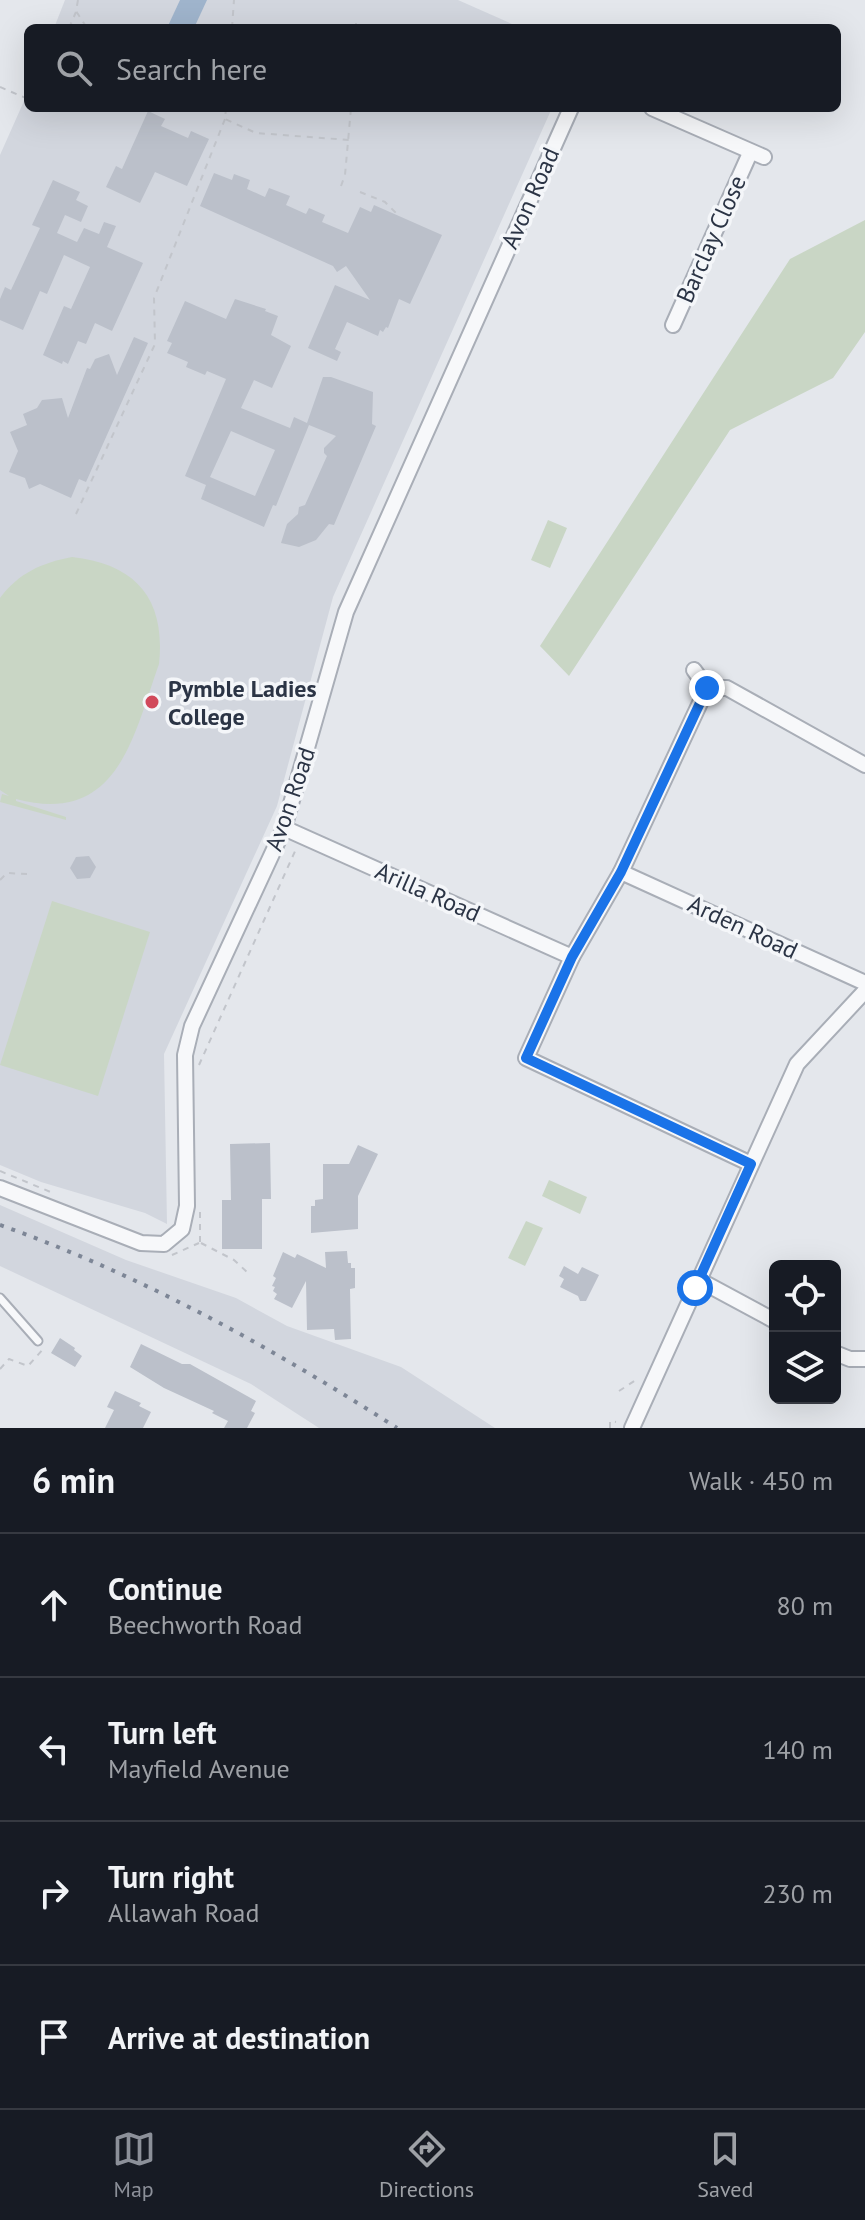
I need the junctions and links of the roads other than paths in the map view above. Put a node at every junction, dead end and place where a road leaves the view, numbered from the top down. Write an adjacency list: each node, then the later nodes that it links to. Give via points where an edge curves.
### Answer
1 (569, 112): 7 (street, Avon Road, via 346,612)
2 (661, 112): 3 (street, Barclay Close, via 757,155)
3 (673, 325)
4 (694, 670): 5 (street)
5 (707, 688): 6 (street, via 727,688); 8 (street)
6 (865, 765)
7 (284, 828): 9 (street, Arilla Road); 13 (street, Avon Road, via 192,1026 185,1055 187,1206 182,1229 164,1244 141,1243)
8 (621, 872): 9 (street); 10 (street, Arden Road)
9 (572, 957): 12 (street, via 526,1058)
10 (865, 983)
11 (865, 991): 12 (street, via 797,1064)
12 (751, 1164): 14 (street)
13 (0, 1188)
14 (699, 1280): 16 (street); 20 (street)
15 (0, 1298): 17 (lane)
16 (769, 1318)
17 (38, 1341)
18 (841, 1355): 19 (street)
19 (865, 1359)
20 (632, 1428)

